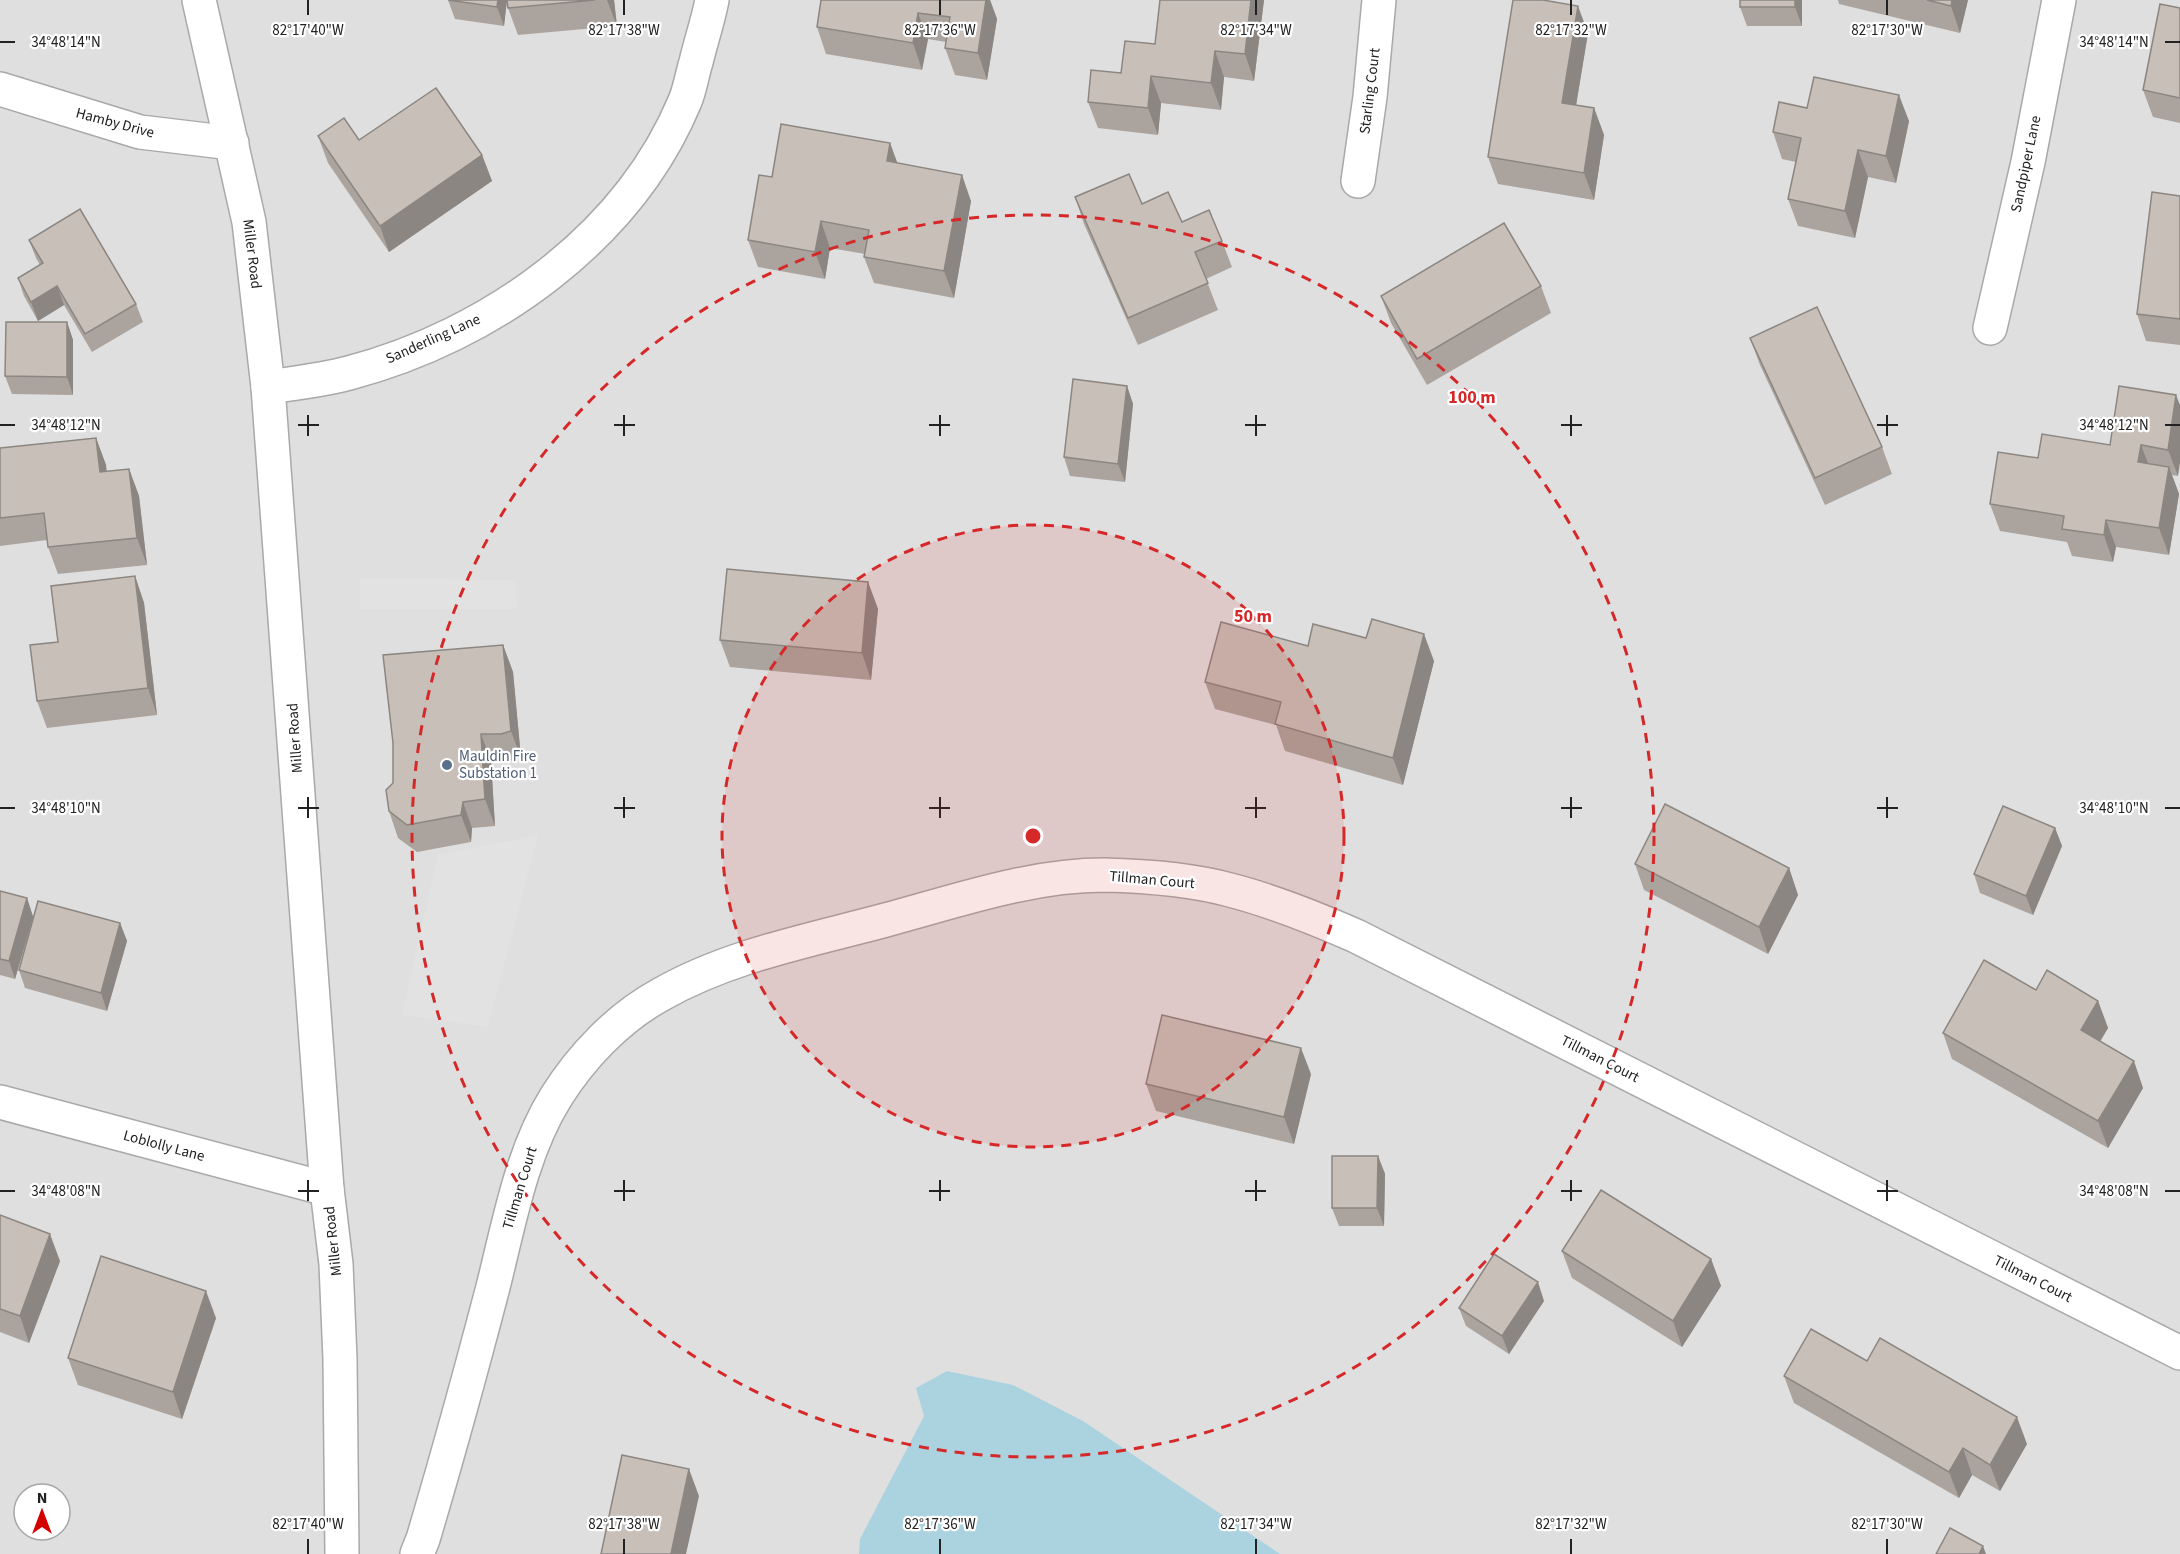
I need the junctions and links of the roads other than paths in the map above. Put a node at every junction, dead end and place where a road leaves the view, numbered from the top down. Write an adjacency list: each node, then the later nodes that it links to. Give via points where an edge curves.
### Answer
1 (199, 0): 6 (street, Miller Road)
2 (712, 0): 9 (street, Sanderling Lane, via 686,100 655,160 620,207 573,254 520,295 462,330 348,373)
3 (1379, 0): 7 (street, Starling Court)
4 (2059, 0): 8 (street, Sandpiper Lane, via 2028,162)
5 (0, 89): 6 (street, Hamby Drive, via 140,132)
6 (232, 143): 9 (street, Miller Road, via 249,222)
7 (1358, 181)
8 (1990, 328)
9 (268, 387): 11 (street, Miller Road)
10 (0, 1102): 11 (street, Loblolly Lane)
11 (327, 1189): 13 (street, Miller Road, via 336,1264 340,1359)
12 (2180, 1353): 14 (street, Tillman Court, via 1376,946 1300,912 1229,889 1170,879 1102,875 1057,879 998,890 743,959 693,977 658,996 600,1041 554,1099 526,1160 464,1399)
13 (342, 1554)
14 (417, 1554)

